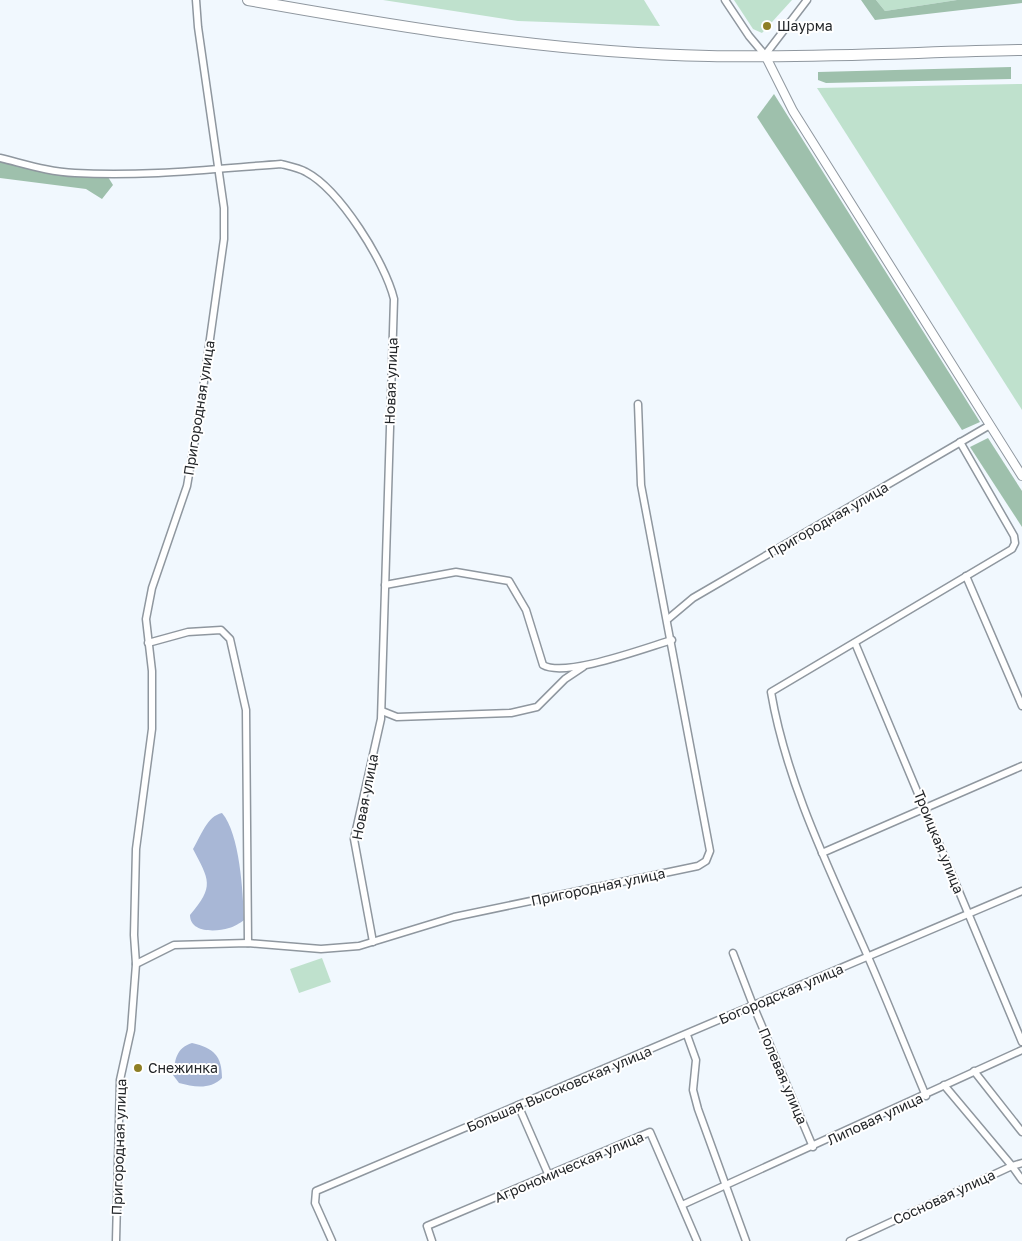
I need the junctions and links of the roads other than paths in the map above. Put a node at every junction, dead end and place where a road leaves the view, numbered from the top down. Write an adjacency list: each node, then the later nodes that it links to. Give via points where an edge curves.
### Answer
1 (196, 0): 8 (street, Пригородная улица)
2 (248, 0): 6 (main road, via 370,22 497,39 662,54)
3 (725, 0): 6 (street)
4 (807, 0): 6 (street)
5 (1022, 50): 6 (main road)
6 (766, 55): 10 (street, via 793,111)
7 (0, 158): 8 (street, Новая улица, via 74,173)
8 (218, 168): 14 (street, Новая улица, via 281,164 306,171 324,185 347,212 390,281 394,299); 17 (street, Пригородная улица, via 224,208 224,239 200,410 187,486 152,588 146,619)
9 (638, 404): 15 (street, Пригородная улица, via 641,485)
10 (990, 424): 11 (street, Пригородная улица); 12 (street)
11 (960, 442): 13 (street, via 1015,543 1012,549); 15 (street, Пригородная улица, via 693,598)
12 (1022, 476)
13 (966, 576): 18 (street); 20 (street)
14 (385, 584): 19 (street, via 456,572 509,581 526,610 543,665 576,668); 21 (street, Новая улица)
15 (668, 618): 16 (street, Пригородная улица)
16 (672, 640): 19 (street); 28 (street, Пригородная улица, via 710,851 706,861 689,868 454,917)
17 (148, 643): 27 (street, via 188,632 221,630 230,639 246,710); 31 (street, Пригородная улица, via 152,671 152,729 136,849)
18 (855, 643): 23 (street, Троицкая улица); 24 (street, via 771,692 786,759)
19 (586, 665): 21 (street, via 565,679 537,707 511,713 397,717)
20 (1022, 706)
21 (382, 711): 28 (street, Новая улица, via 354,839)
22 (1022, 766): 23 (street)
23 (925, 807): 24 (street); 26 (street, Троицкая улица)
24 (822, 853): 30 (street)
25 (1022, 891): 26 (street, Богородская улица)
26 (968, 914): 30 (street, Богородская улица); 34 (street, Троицкая улица)
27 (248, 942): 28 (street, Пригородная улица, via 321,950); 31 (street, Пригородная улица, via 174,945)
28 (373, 942)
29 (733, 953): 32 (street, Полевая улица)
30 (868, 956): 32 (street, Богородская улица); 38 (street)
31 (136, 964): 48 (street, Пригородная улица, via 131,1030 120,1080)
32 (753, 1005): 33 (street, Богородская улица); 41 (street, Полевая улица)
33 (687, 1035): 39 (street, Большая Высоковская улица); 46 (street, via 696,1060 693,1090 698,1110)
34 (1022, 1042)
35 (1022, 1050): 36 (street, Липовая улица)
36 (974, 1071): 37 (street, Липовая улица); 40 (street)
37 (944, 1085): 38 (street, Липовая улица); 43 (street, Сосновая улица)
38 (926, 1096): 41 (street, Липовая улица)
39 (518, 1105): 44 (street); 49 (street, Большая Высоковская улица, via 316,1191 315,1202)
40 (1022, 1132)
41 (814, 1147): 46 (street, Липовая улица)
42 (1022, 1163): 43 (street, Сосновая улица)
43 (1012, 1166): 45 (street); 53 (street, Сосновая улица)
44 (549, 1176): 47 (street, Агрономическая улица, via 650,1132); 50 (street, Агрономическая улица, via 426,1226)
45 (1022, 1180)
46 (727, 1186): 47 (street, Липовая улица); 52 (street)
47 (682, 1205): 51 (street, Агрономическая улица)
48 (116, 1241)
49 (332, 1241)
50 (432, 1241)
51 (697, 1241)
52 (746, 1241)
53 (850, 1241)

